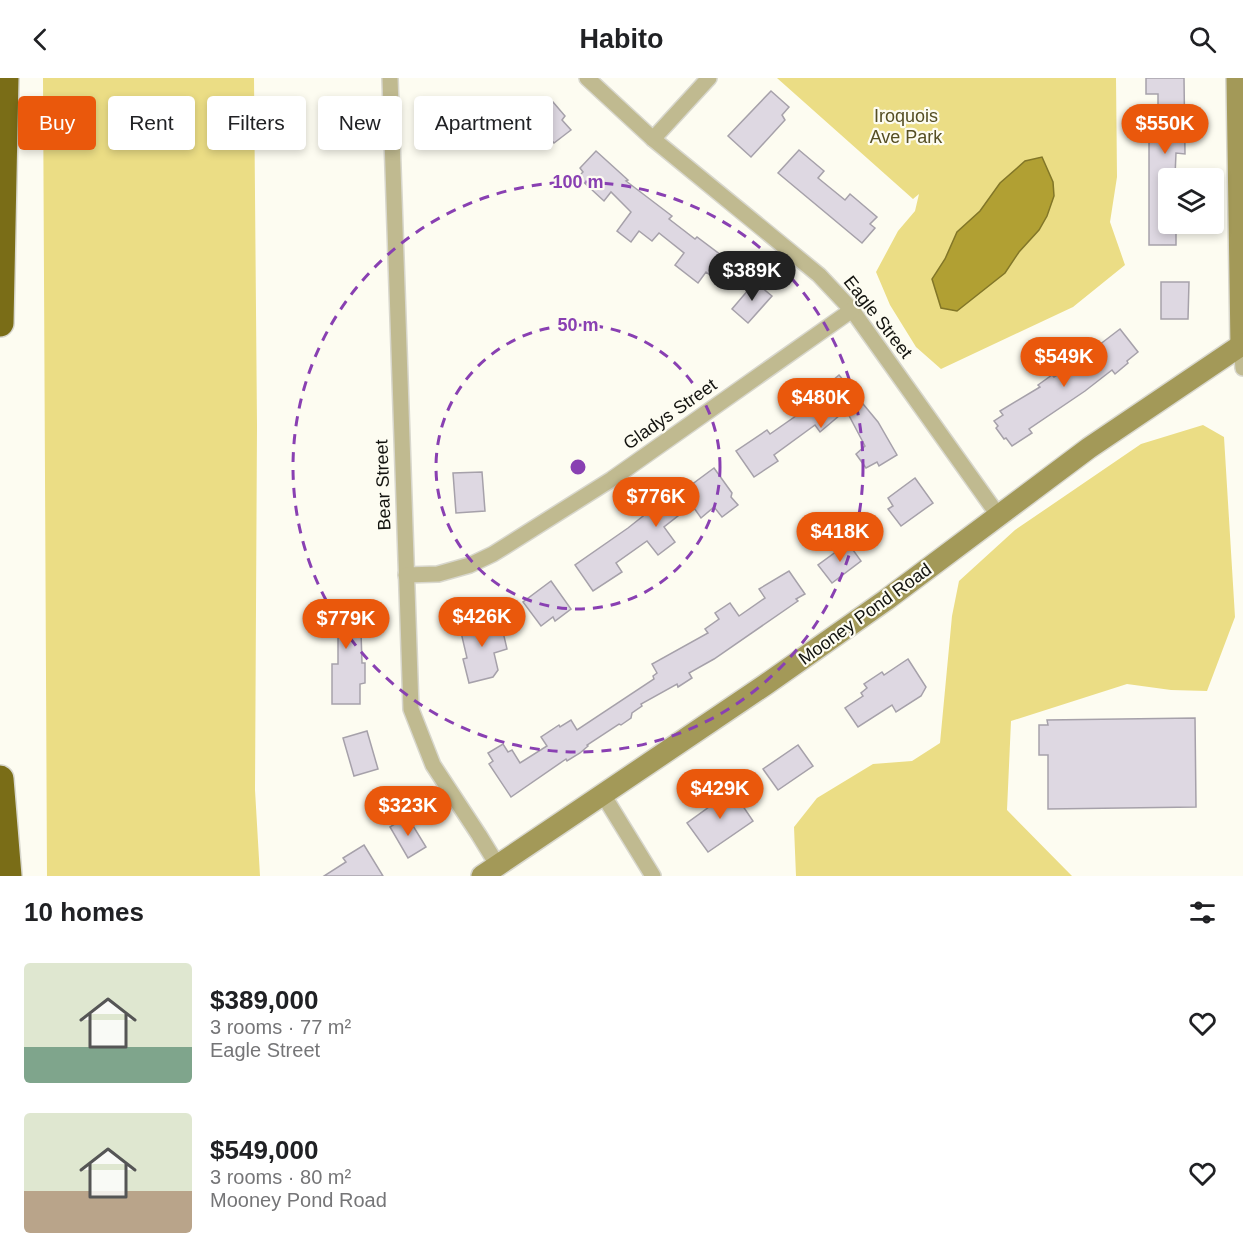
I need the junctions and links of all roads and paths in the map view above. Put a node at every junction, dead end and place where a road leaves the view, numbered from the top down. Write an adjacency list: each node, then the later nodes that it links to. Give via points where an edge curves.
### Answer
1 (5, 78): 8 (highway)
2 (390, 78): 12 (street, Bear Street)
3 (587, 78): 6 (street, Eagle Street)
4 (709, 78): 6 (street)
5 (1237, 78): 9 (street)
6 (653, 139): 7 (street, Eagle Street, via 819,275)
7 (852, 310): 11 (street, Eagle Street); 12 (street, Gladys Street, via 612,479 493,554 470,566 438,574)
8 (0, 323)
9 (1242, 345): 10 (street); 11 (street, Mooney Pond Road, via 1089,448)
10 (1243, 368)
11 (999, 515): 14 (street, Mooney Pond Road, via 784,672)
12 (406, 575): 15 (street, Bear Street, via 411,709 433,765)
13 (0, 779): 16 (highway)
14 (602, 793): 15 (street, Mooney Pond Road); 17 (street)
15 (490, 871)
16 (8, 876)
17 (653, 876)

